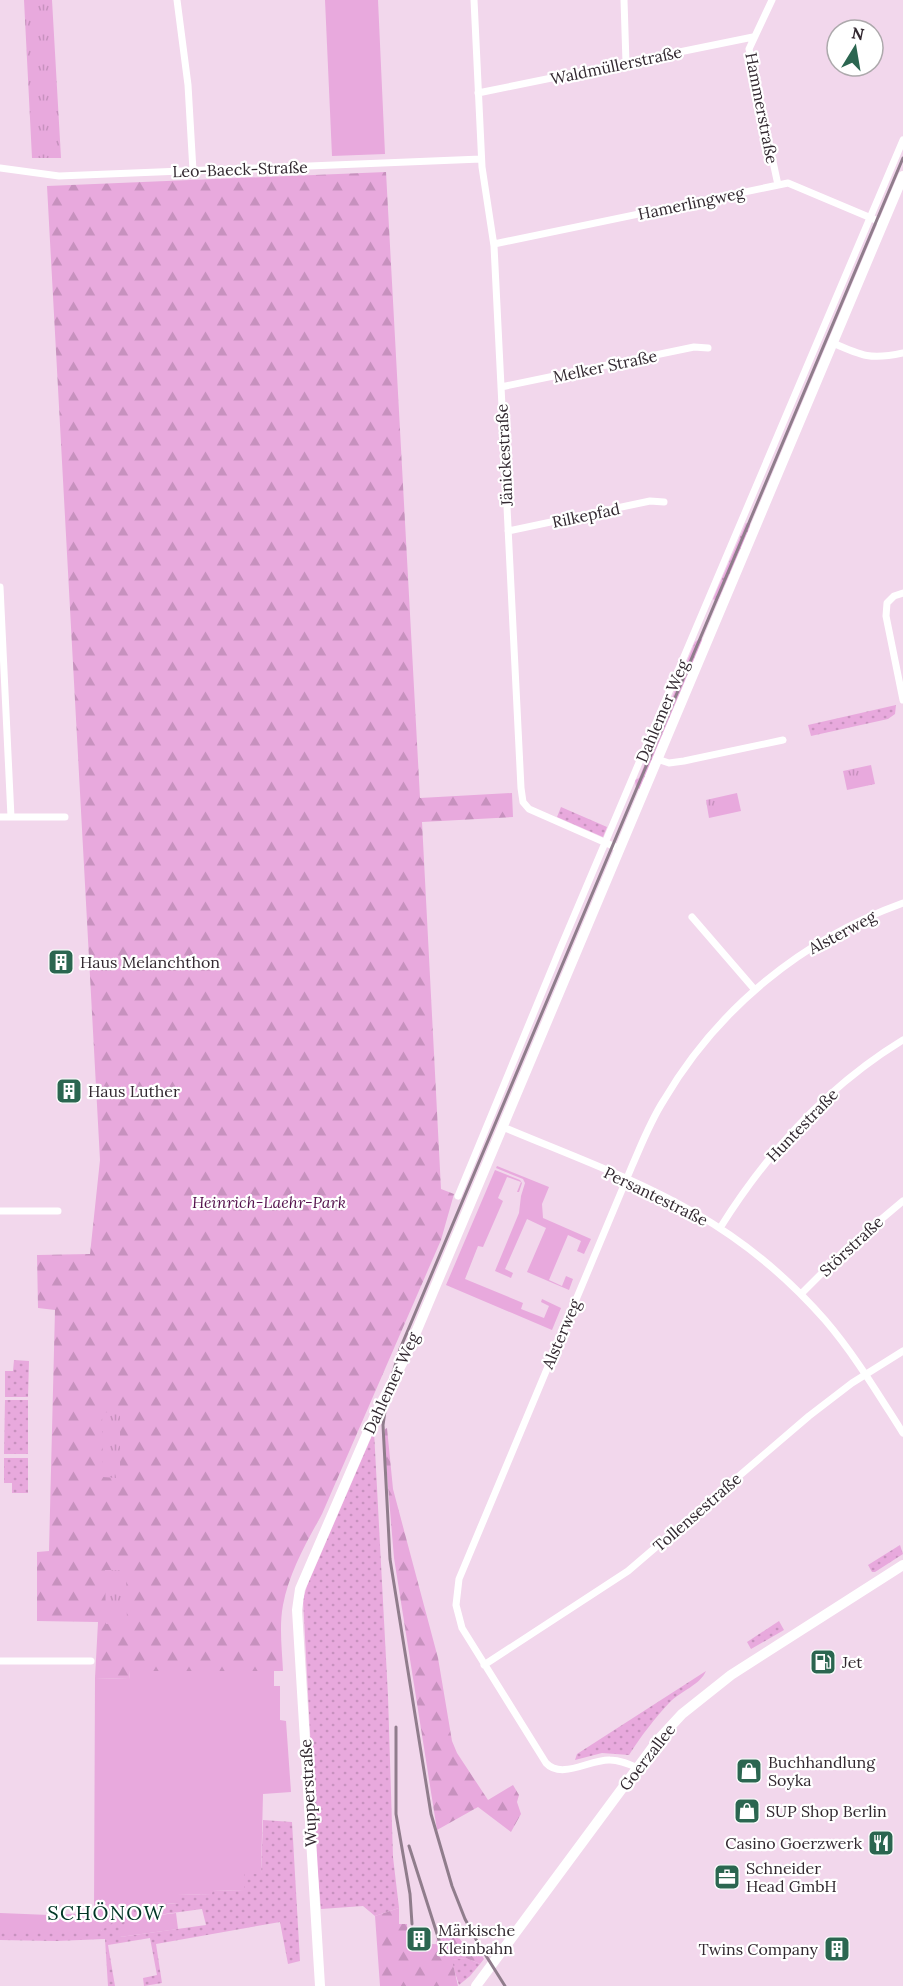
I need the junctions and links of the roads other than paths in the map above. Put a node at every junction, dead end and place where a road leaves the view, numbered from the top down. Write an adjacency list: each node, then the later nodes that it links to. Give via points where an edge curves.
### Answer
1 (177, 0): 12 (street, via 188,85)
2 (474, 0): 7 (street, Jänickestraße)
3 (624, 0): 6 (street)
4 (772, 0): 5 (street, Hammerstraße)
5 (753, 37): 6 (street, Waldmüllerstraße); 15 (street, Hammerstraße, via 749,49)
6 (626, 63): 7 (street, Waldmüllerstraße)
7 (478, 93): 10 (street, Jänickestraße)
8 (903, 140): 9 (street, Dahlemer Weg)
9 (901, 149): 13 (street, Dahlemer Weg)
10 (482, 159): 12 (street, Leo-Baeck-Straße); 18 (street, Jänickestraße)
11 (0, 168): 12 (street, Leo-Baeck-Straße, via 59,176)
12 (193, 171)
13 (888, 177): 14 (street, Dahlemer Weg); 16 (street, Dahlemer Weg)
14 (902, 179): 17 (main road, Dahlemer Weg)
15 (778, 185): 16 (street, Hamerlingweg, via 788,183); 18 (street, Hamerlingweg)
16 (870, 218): 17 (street, Hamerlingweg); 19 (street, Dahlemer Weg)
17 (883, 223): 20 (main road, Dahlemer Weg)
18 (494, 244): 26 (street, Jänickestraße)
19 (842, 283): 20 (street); 21 (street, Dahlemer Weg)
20 (855, 289): 22 (main road, Dahlemer Weg)
21 (820, 335): 22 (street); 25 (street, Dahlemer Weg)
22 (833, 342): 24 (street, via 869,357); 27 (main road, Dahlemer Weg)
23 (708, 348): 26 (street, Melker Straße, via 694,347)
24 (903, 353)
25 (800, 383): 27 (street); 28 (street, Dahlemer Weg)
26 (501, 387): 35 (street, Jänickestraße)
27 (813, 388): 29 (main road, Dahlemer Weg)
28 (788, 411): 29 (street); 30 (street, Dahlemer Weg)
29 (802, 417): 31 (main road, Dahlemer Weg)
30 (768, 459): 31 (street); 33 (street, Dahlemer Weg)
31 (782, 464): 34 (main road, Dahlemer Weg)
32 (664, 502): 35 (street, Rilkepfad, via 650,501)
33 (742, 518): 34 (street); 38 (street, Dahlemer Weg)
34 (757, 524): 39 (main road, Dahlemer Weg)
35 (508, 531): 50 (street, Jänickestraße, via 523,802 537,813)
36 (0, 587): 48 (street)
37 (903, 593): 42 (street, via 887,603 886,616)
38 (707, 601): 39 (street); 40 (street, Dahlemer Weg)
39 (721, 607): 41 (main road, Dahlemer Weg)
40 (694, 633): 41 (street); 45 (street, Dahlemer Weg)
41 (708, 639): 44 (main road, Dahlemer Weg)
42 (903, 700)
43 (783, 740): 44 (street, via 684,761 669,763)
44 (657, 759): 46 (main road, Dahlemer Weg)
45 (629, 788): 46 (street); 50 (street, Dahlemer Weg)
46 (643, 794): 51 (main road, Dahlemer Weg)
47 (0, 817): 48 (street)
48 (11, 817): 49 (street)
49 (65, 817)
50 (606, 843): 51 (street, Jänickestraße); 52 (street, Dahlemer Weg)
51 (620, 849): 53 (main road, Dahlemer Weg)
52 (589, 880): 53 (street); 54 (street, Dahlemer Weg)
53 (604, 887): 56 (main road, Dahlemer Weg)
54 (582, 899): 56 (street); 58 (street, Dahlemer Weg)
55 (903, 903): 64 (street, Alsterweg, via 834,934 792,960)
56 (596, 905): 59 (main road, Dahlemer Weg)
57 (692, 918): 64 (street)
58 (571, 924): 59 (street); 60 (street, Dahlemer Weg)
59 (585, 930): 61 (main road, Dahlemer Weg)
60 (560, 949): 61 (street); 62 (street, Dahlemer Weg)
61 (575, 955): 63 (main road, Dahlemer Weg)
62 (555, 963): 63 (street); 65 (street, Dahlemer Weg)
63 (569, 969): 66 (main road, Dahlemer Weg)
64 (755, 990): 73 (street, Alsterweg, via 724,1019 686,1065 663,1101)
65 (528, 1029): 66 (street); 68 (street, Dahlemer Weg)
66 (542, 1035): 69 (main road, Dahlemer Weg)
67 (903, 1040): 78 (street, Huntestraße, via 850,1077 799,1123 763,1165)
68 (498, 1099): 69 (street); 71 (street, Dahlemer Weg)
69 (512, 1105): 70 (main road, Dahlemer Weg)
70 (503, 1127): 72 (main road, Dahlemer Weg); 73 (street, Persantestraße)
71 (472, 1160): 72 (street); 74 (street, Dahlemer Weg)
72 (486, 1166): 84 (main road, Dahlemer Weg)
73 (627, 1180): 78 (street, Persantestraße); 87 (street, Alsterweg, via 459,1580 458,1616)
74 (458, 1196)
75 (903, 1201): 79 (street, Störstraße)
76 (0, 1211): 77 (street)
77 (58, 1211)
78 (720, 1228): 79 (street, Persantestraße)
79 (801, 1294): 81 (street, Persantestraße)
80 (903, 1351): 81 (street, Tollensestraße)
81 (866, 1375): 82 (street, Persantestraße); 87 (street, Tollensestraße, via 808,1416 620,1578)
82 (903, 1433)
83 (903, 1565): 88 (main road, Goerzallee, via 719,1684 682,1714)
84 (298, 1600): 89 (main road, Wupperstraße)
85 (0, 1661): 86 (street)
86 (91, 1661)
87 (484, 1665): 88 (street, Alsterweg, via 549,1767 562,1770 611,1760)
88 (638, 1768): 90 (main road, Goerzallee)
89 (320, 1986)
90 (476, 1986)

